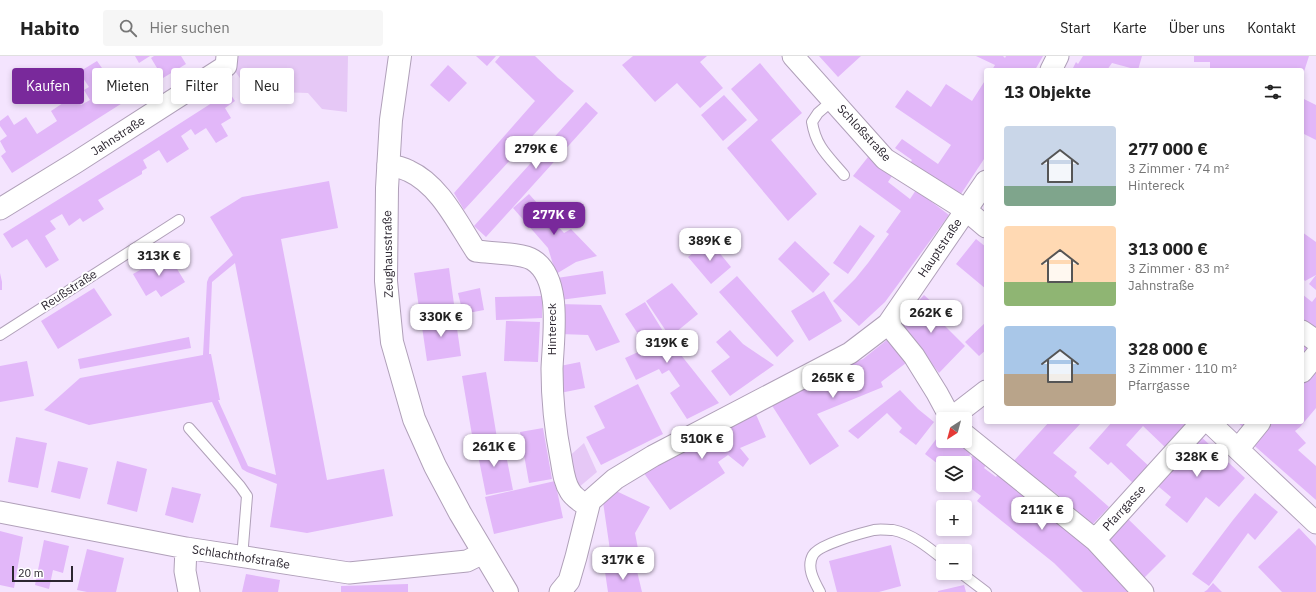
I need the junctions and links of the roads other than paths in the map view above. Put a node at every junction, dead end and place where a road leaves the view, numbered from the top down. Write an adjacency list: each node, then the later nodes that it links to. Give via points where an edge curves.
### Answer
1 (227, 56): 10 (street, Jahnstraße, via 226,66)
2 (400, 56): 7 (street, Zeughausstraße, via 390,120)
3 (793, 56): 6 (street, Schloßstraße)
4 (1058, 56): 5 (street)
5 (1052, 68)
6 (833, 100): 8 (lane, via 812,122 819,145); 11 (street, Schloßstraße, via 885,159)
7 (388, 164): 29 (street, Hintereck, via 410,171 432,186 476,251 528,257 544,272 554,307 552,370 555,431 566,484 570,492); 34 (street, Zeughausstraße, via 386,281 392,342 414,418 435,466)
8 (844, 175)
9 (984, 184): 11 (street, Hauptstraße)
10 (0, 209)
11 (966, 210): 13 (street, Schloßstraße); 14 (street, Hauptstraße)
12 (179, 220): 16 (lane, Reußstraße)
13 (984, 225)
14 (888, 324): 21 (street, via 914,356); 29 (street, Hauptstraße, via 850,353 652,456 615,479 590,501)
15 (1304, 332): 17 (street)
16 (0, 334)
17 (1316, 341)
18 (1316, 355): 19 (street)
19 (1304, 370)
20 (984, 393): 22 (street)
21 (948, 412)
22 (959, 412)
23 (1200, 424): 32 (street, Pfarrgasse)
24 (1211, 424): 28 (street)
25 (1258, 424): 28 (street)
26 (189, 428): 36 (lane, via 247,496)
27 (972, 441): 32 (street)
28 (1238, 449): 31 (street)
29 (588, 507): 40 (street, Hauptstraße, via 569,581)
30 (0, 512): 33 (street, Schlachthofstraße)
31 (1316, 523)
32 (1095, 540): 43 (street)
33 (186, 548): 36 (street, Schlachthofstraße); 38 (street, via 185,571)
34 (483, 553): 36 (street, Schlachthofstraße, via 467,561 349,573); 39 (street, Zeughausstraße)
35 (936, 554): 41 (lane, via 910,536 893,530 876,530 830,543 813,554 810,563 811,575)
36 (242, 558)
37 (971, 580): 42 (lane)
38 (189, 592)
39 (507, 592)
40 (560, 592)
41 (820, 592)
42 (986, 592)
43 (1143, 592)

